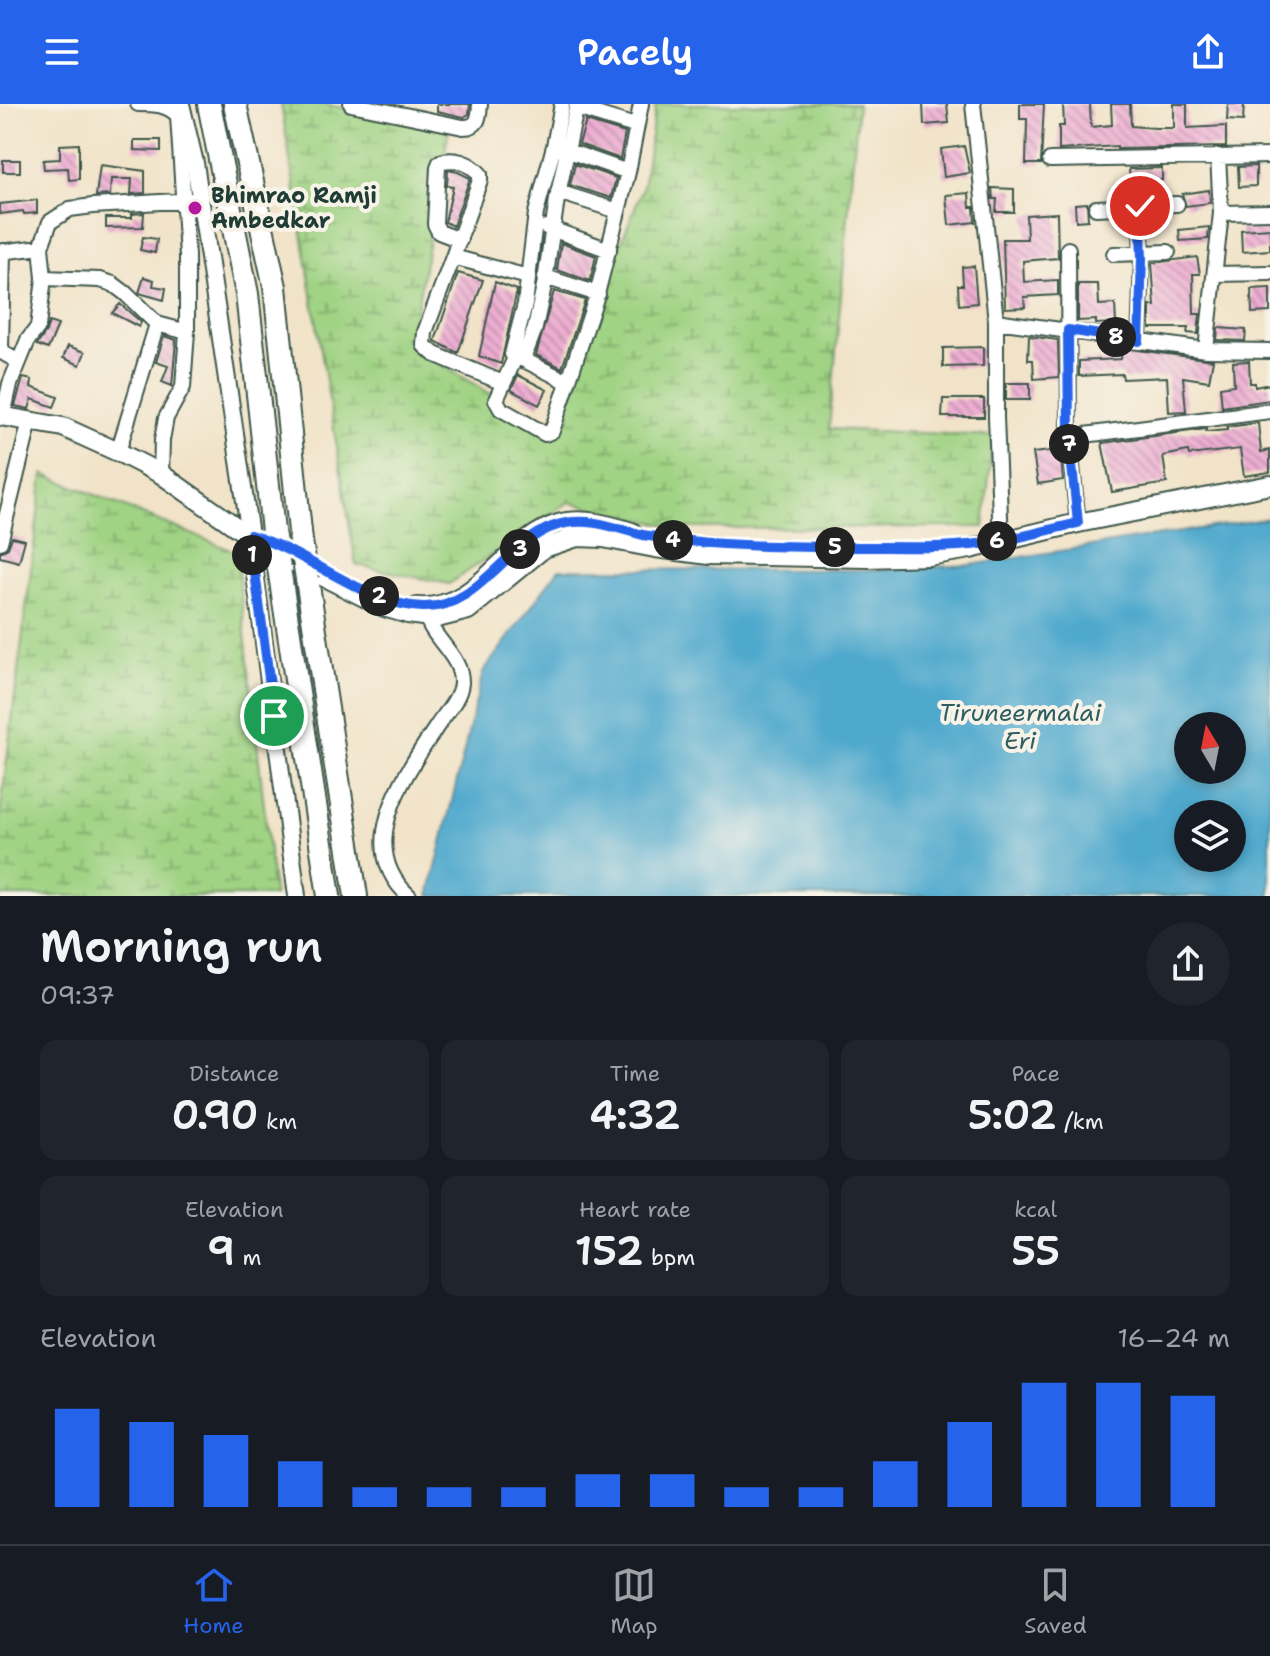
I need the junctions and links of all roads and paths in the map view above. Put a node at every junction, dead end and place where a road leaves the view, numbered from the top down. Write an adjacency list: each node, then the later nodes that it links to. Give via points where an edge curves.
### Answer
1 (138, 104): 20 (street, via 160,104 178,116)
2 (181, 104): 20 (street)
3 (209, 104): 68 (highway, bridge, via 247,294 273,531)
4 (235, 104): 69 (highway, bridge, via 275,287 301,541)
5 (351, 104): 11 (street)
6 (433, 104): 12 (street)
7 (480, 104): 12 (street, via 474,126)
8 (641, 104): 13 (street)
9 (973, 104): 44 (street)
10 (572, 105): 13 (street); 14 (street)
11 (387, 108): 12 (street)
12 (432, 121)
13 (635, 126): 18 (street)
14 (561, 149): 18 (street); 19 (street); 27 (street)
15 (1218, 156): 16 (street); 17 (street); 26 (street)
16 (1270, 156)
17 (1050, 160)
18 (628, 172): 24 (street)
19 (558, 192): 24 (street); 28 (street)
20 (192, 200): 30 (street, via 70,209 50,222); 47 (street); 63 (street)
21 (1177, 204): 22 (street)
22 (1140, 206): 23 (street); 36 (street)
23 (1096, 208)
24 (618, 211): 32 (street)
25 (1270, 212): 26 (street)
26 (1221, 213): 39 (street)
27 (534, 223): 28 (street); 40 (street)
28 (552, 229): 32 (street); 41 (street)
29 (460, 240): 29 (street, via 480,174 471,165 446,160 438,167 435,224 439,232); 37 (street)
30 (41, 247): 33 (street); 42 (street)
31 (1068, 249): 46 (street)
32 (609, 250): 43 (street)
33 (2, 251): 52 (street, via 1,348)
34 (1168, 252): 36 (street)
35 (1114, 254): 36 (street)
36 (1142, 256): 48 (street)
37 (453, 257): 40 (street); 54 (street, via 424,345)
38 (1270, 273): 39 (street)
39 (1215, 274): 49 (street)
40 (528, 277): 51 (street, via 512,354)
41 (545, 277): 43 (street); 51 (street, via 535,328 525,355)
42 (44, 278): 45 (street, via 113,284); 52 (street, via 38,327)
43 (598, 294): 53 (street)
44 (996, 321): 46 (street); 64 (street)
45 (157, 324): 47 (street); 59 (street)
46 (1068, 330): 48 (street); 58 (street)
47 (187, 332): 60 (street, via 183,387 166,418)
48 (1139, 341): 49 (street)
49 (1206, 350): 50 (street)
50 (1270, 351)
51 (517, 358): 53 (street); 54 (street)
52 (19, 362): 56 (street)
53 (568, 382): 54 (street, via 552,431 545,434 501,409 496,400)
54 (503, 383)
55 (1270, 411): 58 (street)
56 (1, 416): 57 (main road)
57 (30, 421): 59 (main road, via 63,427); 65 (street)
58 (1069, 437): 62 (street)
59 (118, 452): 60 (main road)
60 (161, 474): 63 (main road)
61 (1270, 485): 62 (main road)
62 (1078, 523): 64 (main road)
63 (250, 535): 66 (main road); 67 (street)
64 (1001, 541): 66 (main road, via 920,547 752,545 669,539 567,522 535,537 461,597)
65 (0, 542)
66 (425, 612): 70 (street, via 431,630 457,664 461,682 410,768 385,825 386,862)
67 (297, 896)
68 (329, 896)
69 (356, 896)
70 (409, 896)

